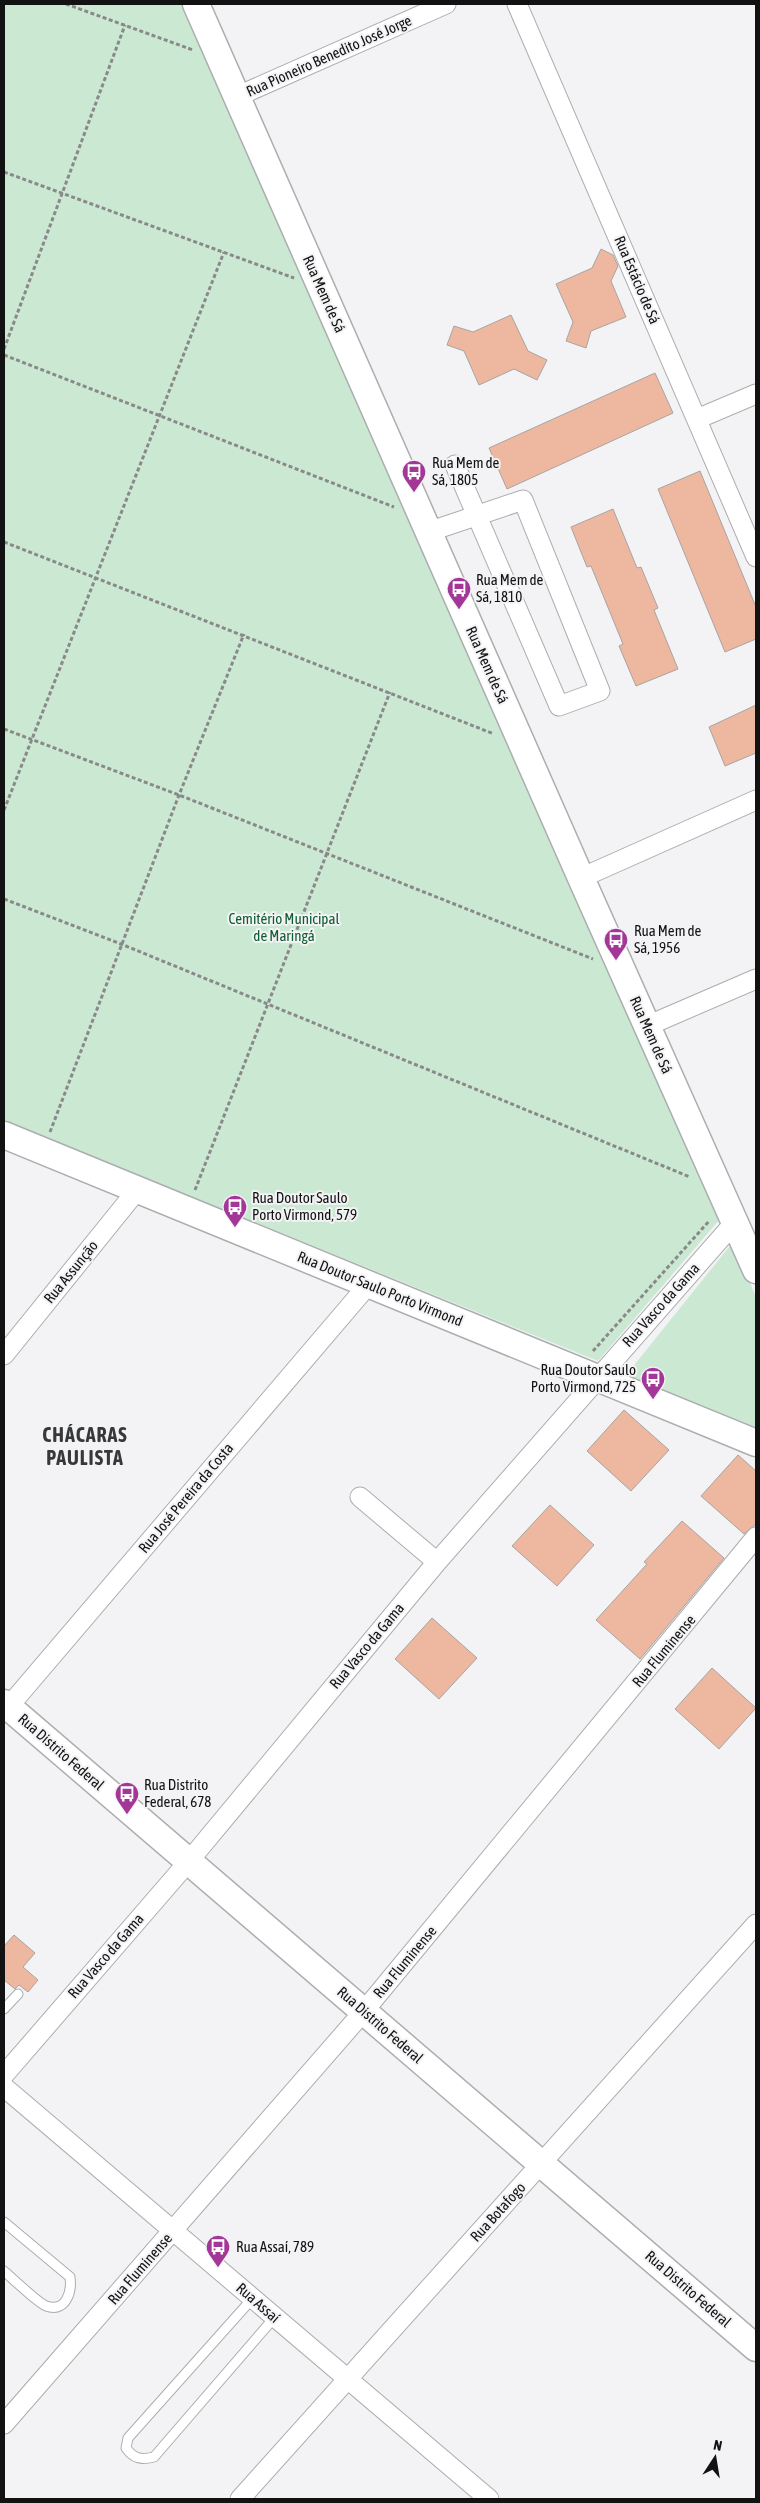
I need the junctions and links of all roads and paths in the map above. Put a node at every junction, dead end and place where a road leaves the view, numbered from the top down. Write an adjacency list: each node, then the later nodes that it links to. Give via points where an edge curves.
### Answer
1 (66, 4): 5 (path)
2 (196, 4): 9 (street, Rua Mem de Sá)
3 (446, 4): 9 (street, Rua Pioneiro Benedito José Jorge)
4 (517, 4): 18 (street, Rua Estácio de Sá)
5 (125, 25): 7 (path); 11 (path)
6 (190, 43): 7 (path)
7 (193, 51): 8 (path)
8 (197, 59)
9 (238, 96): 22 (street, Rua Mem de Sá)
10 (4, 172): 11 (path)
11 (62, 194): 12 (path); 14 (path)
12 (224, 252): 13 (path, via 297,279); 17 (path)
13 (293, 270)
14 (4, 349)
15 (4, 355): 17 (path)
16 (756, 394): 18 (street)
17 (159, 416): 20 (path, via 397,509); 25 (path)
18 (697, 419): 24 (street, Rua Estácio de Sá)
19 (455, 465): 21 (street)
20 (393, 500)
21 (477, 515): 21 (street, via 559,706 600,691 523,500); 22 (street)
22 (428, 532): 35 (street, Rua Mem de Sá)
23 (4, 542): 25 (path)
24 (756, 557)
25 (96, 577): 26 (path); 30 (path)
26 (244, 634): 27 (path); 31 (path)
27 (390, 692): 28 (path, via 497,735); 34 (path)
28 (493, 726)
29 (4, 729): 30 (path)
30 (31, 739): 31 (path); 33 (path)
31 (179, 795): 34 (path); 37 (path)
32 (756, 800): 35 (street)
33 (4, 810)
34 (327, 855): 38 (path, via 598,961); 40 (path)
35 (581, 878): 41 (street, Rua Mem de Sá)
36 (4, 900): 37 (path)
37 (121, 944): 40 (path); 43 (path)
38 (594, 952)
39 (756, 979): 41 (street)
40 (267, 1004): 47 (path); 51 (path)
41 (647, 1026): 53 (street, Rua Mem de Sá)
42 (40, 1128): 43 (path)
43 (50, 1132): 45 (path)
44 (4, 1135): 50 (street, Rua Doutor Saulo Porto Virmond)
45 (59, 1136)
46 (686, 1168): 47 (path)
47 (690, 1177): 48 (path)
48 (694, 1185)
49 (186, 1187): 51 (path)
50 (138, 1189): 55 (street, Rua Doutor Saulo Porto Virmond); 57 (street, Rua Assunção)
51 (195, 1191): 52 (path)
52 (204, 1194)
53 (723, 1220): 54 (street, Rua Mem de Sá); 56 (path, via 595,1352); 58 (street, Rua Vasco da Gama)
54 (756, 1270)
55 (368, 1285): 58 (street, Rua Doutor Saulo Porto Virmond); 63 (street, Rua José Pereira da Costa)
56 (586, 1348)
57 (4, 1355)
58 (596, 1378): 59 (street, Rua Doutor Saulo Porto Virmond); 62 (street, Rua Vasco da Gama)
59 (756, 1443)
60 (360, 1496): 62 (street)
61 (756, 1537): 68 (street, Rua Fluminense)
62 (437, 1562): 64 (street, Rua Vasco da Gama)
63 (5, 1707): 64 (street, Rua Distrito Federal)
64 (189, 1861): 68 (street, Rua Distrito Federal); 69 (street, Rua Vasco da Gama)
65 (756, 1924): 71 (street, Rua Botafogo)
66 (18, 1994): 67 (lane)
67 (4, 2009)
68 (364, 2011): 71 (street, Rua Distrito Federal); 73 (street, Rua Fluminense)
69 (4, 2075)
70 (4, 2087): 73 (street, Rua Assaí)
71 (542, 2164): 77 (street, Rua Distrito Federal); 78 (street, Rua Botafogo)
72 (4, 2222): 74 (lane, via 70,2277 72,2289 67,2300 58,2306 46,2306)
73 (173, 2230): 75 (street, Rua Assaí); 79 (street, Rua Fluminense)
74 (4, 2272)
75 (252, 2299): 76 (street, Rua Assaí); 76 (lane, via 128,2438 126,2448 132,2456 143,2460 154,2456)
76 (274, 2318): 78 (street, Rua Assaí)
77 (756, 2348)
78 (346, 2378): 80 (street, Rua Botafogo); 81 (street, Rua Assaí)
79 (4, 2424)
80 (240, 2499)
81 (489, 2499)

